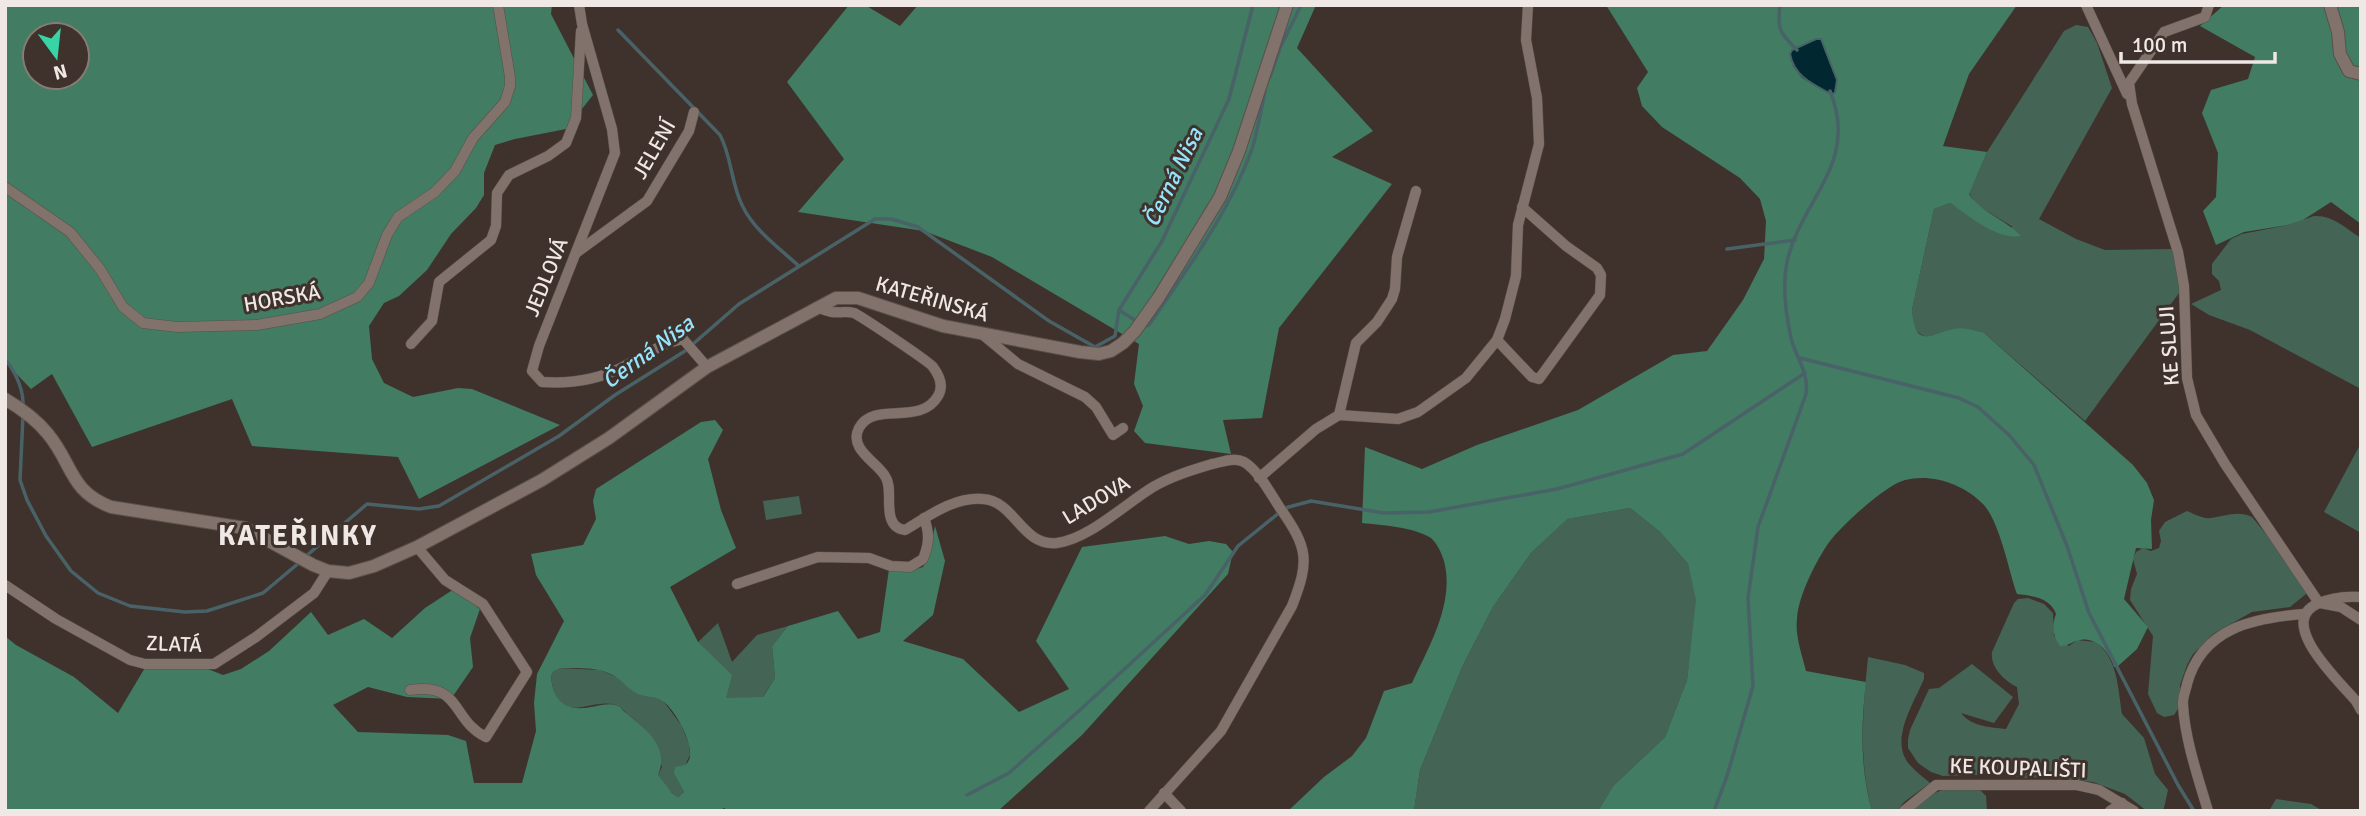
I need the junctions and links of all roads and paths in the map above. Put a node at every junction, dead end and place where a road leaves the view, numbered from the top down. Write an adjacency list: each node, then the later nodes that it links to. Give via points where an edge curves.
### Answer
1 (498, 5): 12 (street, HORSKÁ, via 510,76 505,102 473,138 455,171 435,192 398,217 369,283 357,297 320,314 257,325 143,323 122,307 100,269 70,232)
2 (579, 5): 8 (street, JEDLOVÁ)
3 (1287, 5): 17 (street, KATEŘINSKÁ, via 1220,197 1135,331 1111,351 1099,354)
4 (1528, 5): 14 (street, via 1526,40 1537,98 1539,144)
5 (2087, 5): 10 (street)
6 (2209, 5): 10 (street, KE SLUJI, via 2206,17 2164,33 2129,83)
7 (2330, 5): 9 (street, via 2340,54 2349,71)
8 (582, 24): 15 (street, JEDLOVÁ, via 615,153); 19 (street, via 576,118 566,143 509,175 497,193 491,240 439,282 432,321)
9 (2361, 74)
10 (2132, 104): 31 (street, KE SLUJI, via 2178,252 2184,286 2187,378 2196,415)
11 (694, 112): 15 (street, JELENÍ, via 689,131 647,201)
12 (5, 187)
13 (1416, 191): 22 (street, via 1392,299 1356,343)
14 (1522, 207): 18 (street, via 1516,276); 18 (street, via 1597,268 1600,295 1539,379)
15 (576, 253): 20 (street, JEDLOVÁ, via 539,346 533,371 542,382 598,376 683,339)
16 (817, 307): 17 (street, KATEŘINSKÁ, via 836,298 858,298); 20 (street, KATEŘINSKÁ); 25 (street, LADOVA, via 853,313 931,364 940,378 941,391 933,405 870,418 859,428 857,439 865,457 889,484 888,512 894,527 905,530)
17 (983, 335): 23 (street, via 1018,364 1085,397 1113,435)
18 (1497, 340): 22 (street, via 1466,378 1418,412 1398,419)
19 (411, 344)
20 (707, 367): 26 (street, KATEŘINSKÁ, via 542,480)
21 (6, 400): 27 (street, KATEŘINSKÁ, via 31,415 50,436 72,475 97,502 245,528)
22 (1339, 415): 24 (street)
23 (1122, 428)
24 (1259, 478): 25 (street, LADOVA, via 1238,460 1201,467 1170,477 1095,526 1057,543 1036,540 1007,510 983,499 957,503); 36 (street, LADOVA, via 1298,533 1305,561 1301,584 1233,714)
25 (924, 518): 28 (street, via 927,548 923,559 910,567 869,558 818,557)
26 (417, 547): 27 (street, KATEŘINSKÁ, via 349,573); 34 (street, via 445,580 484,604 527,672 486,737 475,732 442,692)
27 (328, 571): 29 (street, ZLATÁ, via 314,593 214,664 130,660)
28 (737, 584)
29 (5, 585)
30 (2361, 597): 31 (street, via 2343,596)
31 (2319, 603): 32 (street); 33 (street, via 2340,607)
32 (2304, 614): 35 (street, via 2310,646); 43 (street, via 2272,617 2229,631 2205,648 2192,668 2182,703)
33 (2361, 620)
34 (410, 690)
35 (2361, 710)
36 (1164, 793): 38 (street, LADOVA); 39 (street)
37 (2122, 803): 40 (street, KE KOUPALIŠTI, via 2099,790 2077,785 1936,785); 41 (street); 42 (street, KE KOUPALIŠTI)
38 (1149, 811)
39 (1181, 811)
40 (1904, 811)
41 (2110, 811)
42 (2134, 811)
43 (2208, 811)

